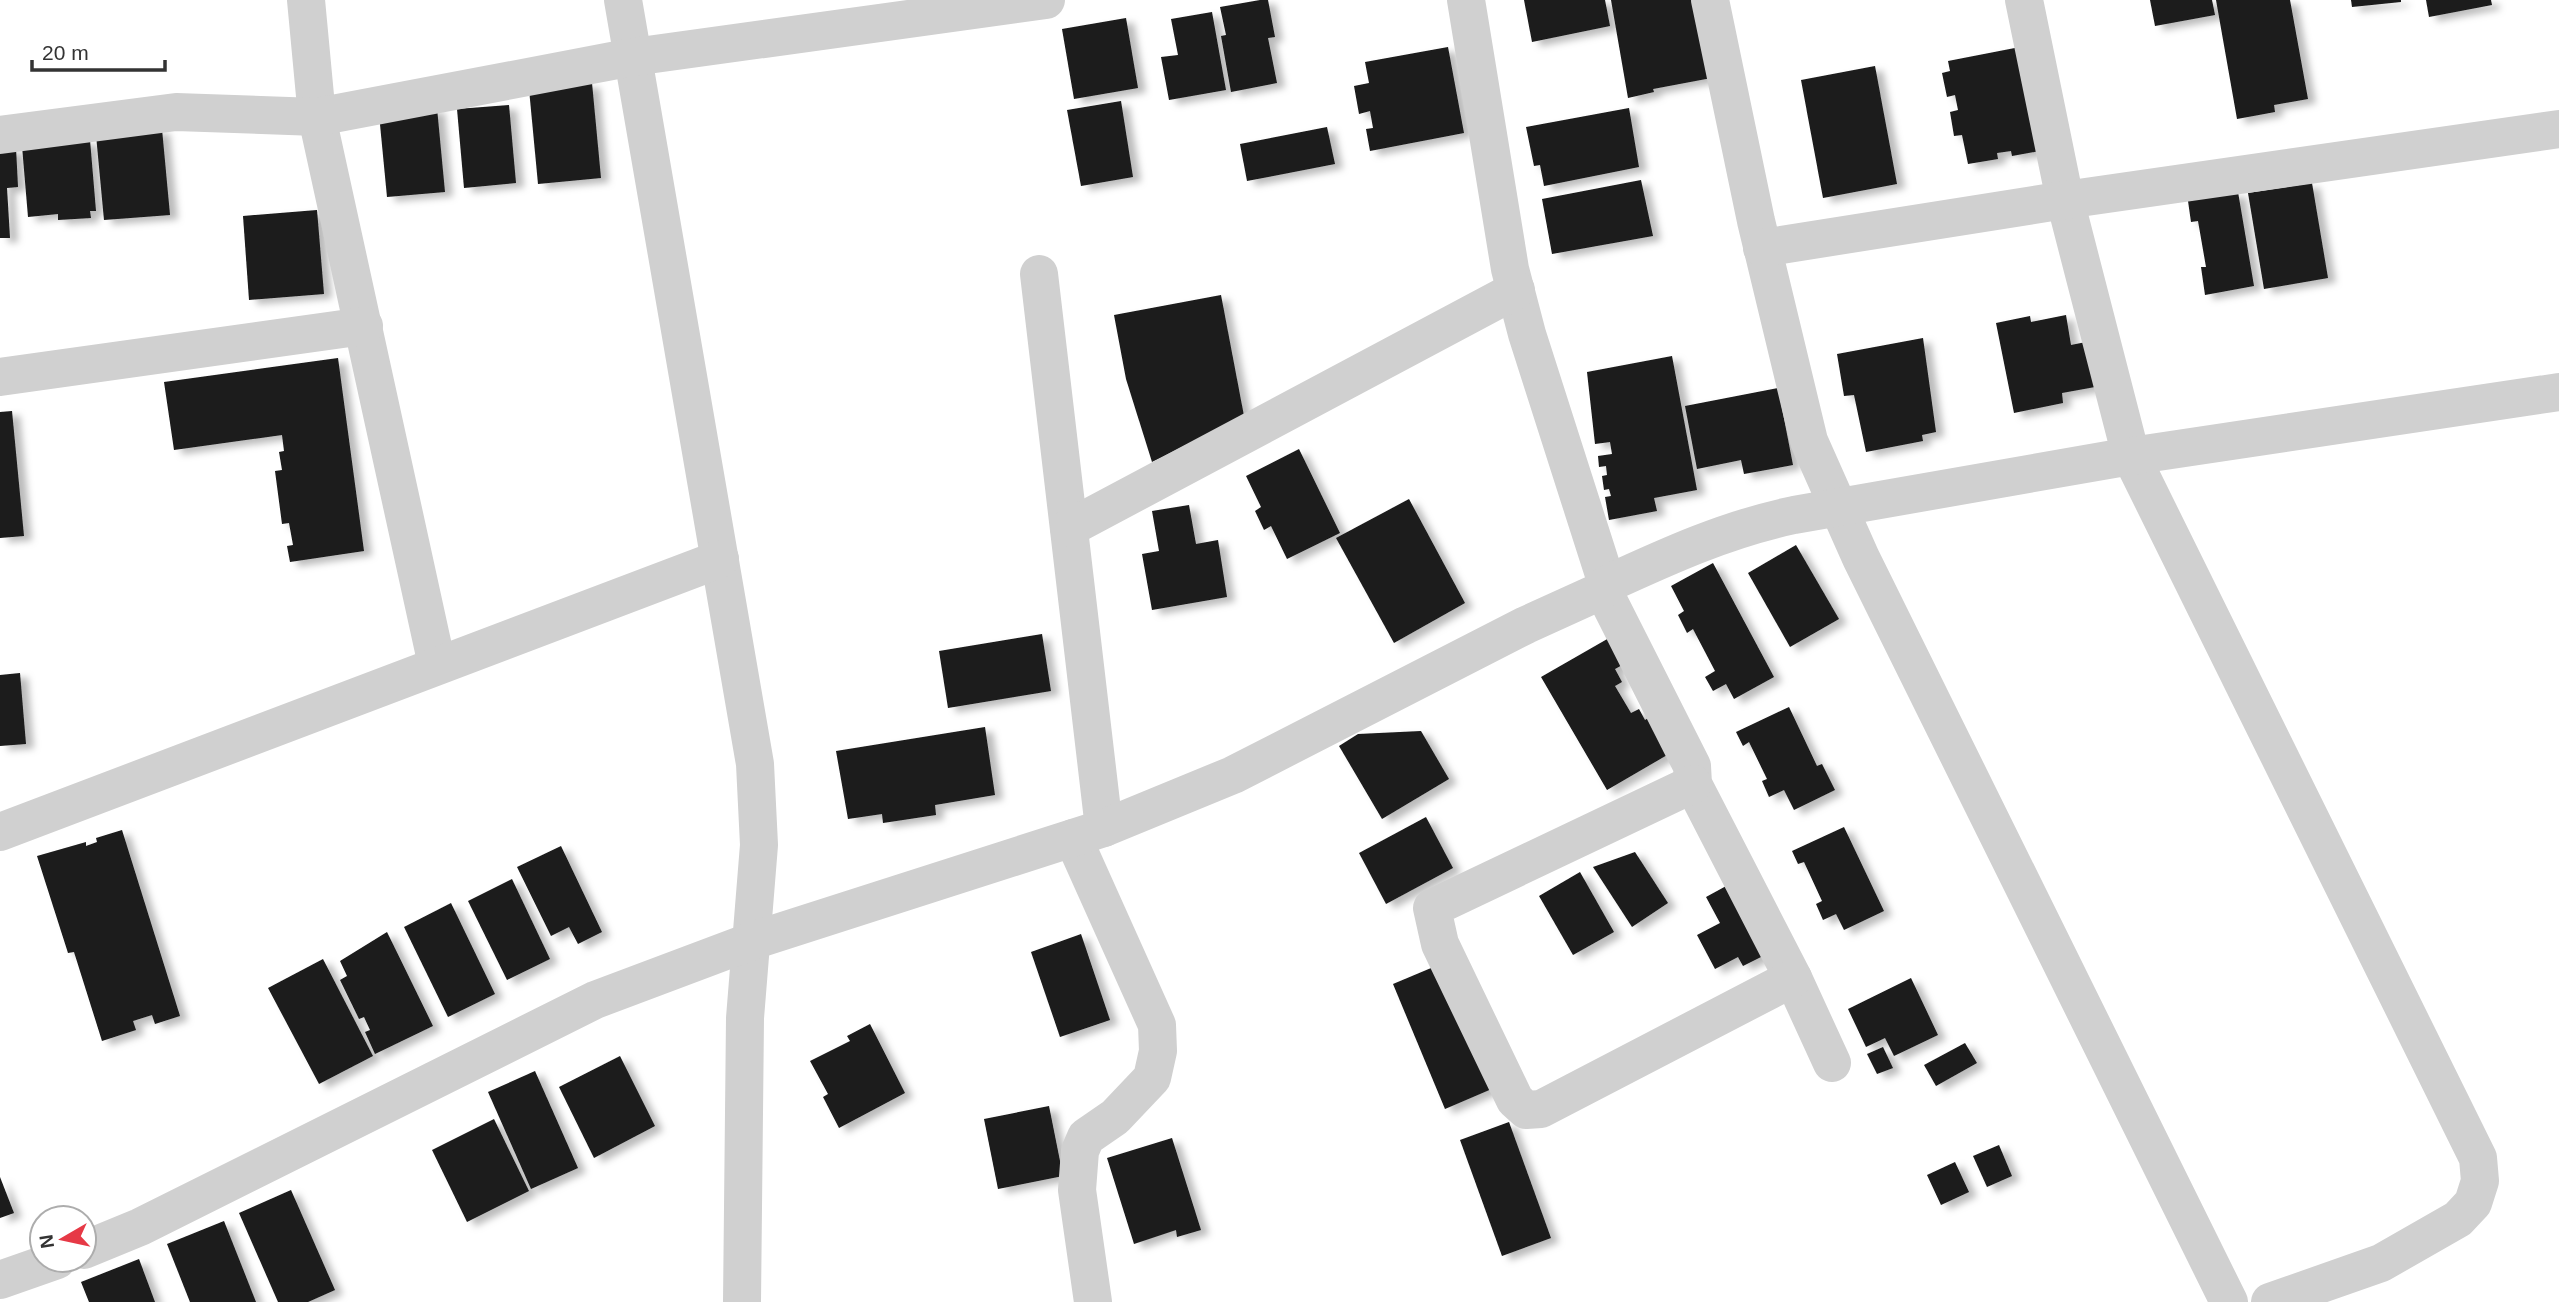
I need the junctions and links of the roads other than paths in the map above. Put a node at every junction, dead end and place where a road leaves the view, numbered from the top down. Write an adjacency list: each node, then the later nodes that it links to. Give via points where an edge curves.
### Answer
1 (306, 0): 8 (street)
2 (623, 0): 7 (street)
3 (1046, 0): 7 (street)
4 (1466, 0): 14 (street)
5 (1710, 0): 12 (street)
6 (2024, 0): 11 (street)
7 (633, 57): 8 (street); 21 (street)
8 (317, 117): 10 (street, via 176,112); 15 (street)
9 (2559, 129): 11 (street)
10 (0, 135)
11 (2065, 200): 12 (street); 18 (street)
12 (1762, 248): 19 (street, via 1809,441)
13 (1039, 274): 20 (street)
14 (1516, 290): 20 (street); 22 (street)
15 (364, 326): 16 (street); 23 (street)
16 (0, 377)
17 (2559, 392): 18 (street)
18 (2131, 456): 19 (street); 36 (street, via 2478,1158 2480,1181 2473,1203 2458,1219 2381,1263)
19 (1838, 508): 22 (street, via 1752,524 1695,543); 35 (street)
20 (1069, 528): 26 (street)
21 (720, 559): 23 (street); 27 (street, via 755,764 759,845)
22 (1605, 587): 24 (street, via 1692,766); 26 (street, via 1233,775)
23 (437, 665): 25 (street)
24 (1693, 784): 28 (street); 28 (street, via 1432,908 1440,944 1515,1100 1526,1110 1541,1109)
25 (0, 832)
26 (1089, 833): 27 (street); 34 (street, via 1157,1025 1158,1051 1152,1078 1115,1117 1086,1137 1080,1152 1077,1191)
27 (752, 941): 30 (street, via 595,1000); 33 (street, via 745,1018)
28 (1793, 978): 29 (street)
29 (1832, 1063)
30 (98, 1244)
31 (28, 1270): 32 (street)
32 (0, 1280)
33 (742, 1302)
34 (1093, 1302)
35 (2229, 1302)
36 (2270, 1302)

